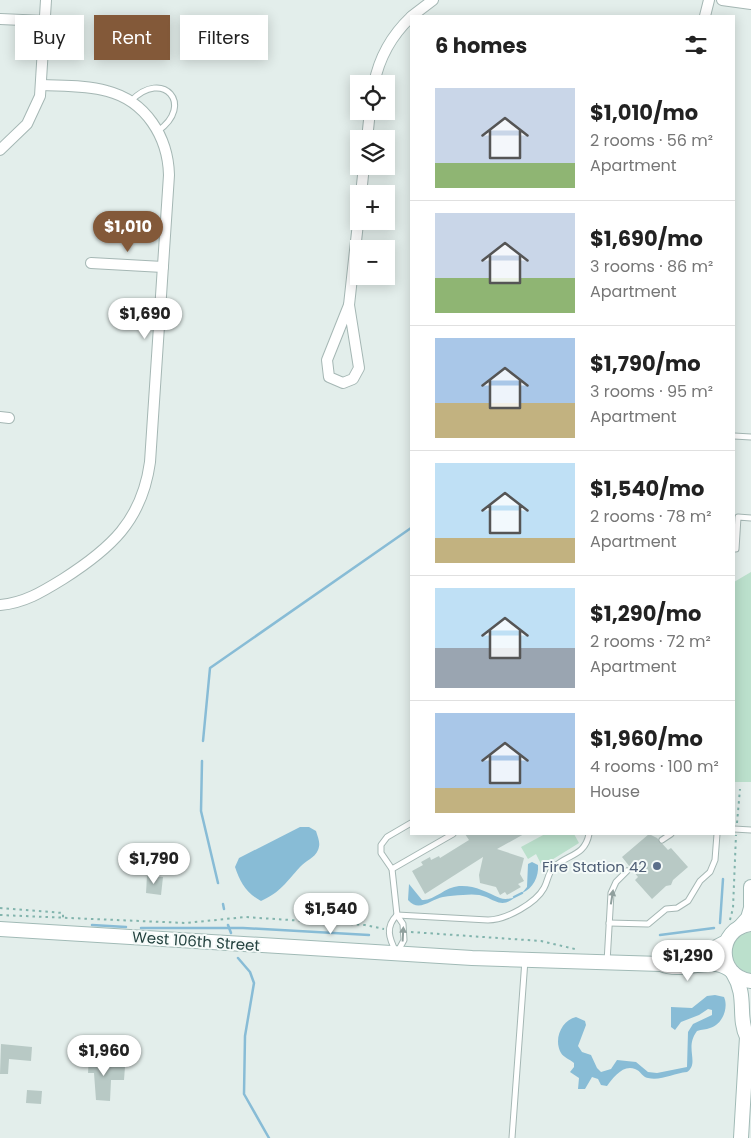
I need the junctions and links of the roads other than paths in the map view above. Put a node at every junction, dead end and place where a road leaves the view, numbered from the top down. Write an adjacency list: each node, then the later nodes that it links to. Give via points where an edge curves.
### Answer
1 (46, 0): 6 (street)
2 (433, 0): 7 (street)
3 (709, 0): 8 (street)
4 (722, 0): 5 (street)
5 (751, 4)
6 (45, 15)
7 (412, 15)
8 (705, 15)
9 (410, 17): 13 (street, via 388,46)
10 (0, 19): 11 (street)
11 (15, 20)
12 (43, 60): 14 (street)
13 (377, 75)
14 (42, 85): 15 (street, via 100,89); 17 (street, via 31,117)
15 (131, 101): 16 (street); 16 (lane, via 152,87 170,94 175,104 174,114 170,123)
16 (158, 131): 20 (street, via 169,165)
17 (0, 150)
18 (357, 230): 21 (street)
19 (91, 264): 20 (street)
20 (163, 267): 27 (street, via 150,462 136,508 122,532 96,557 38,594 17,603)
21 (349, 305): 21 (street, via 326,365 329,377 343,383 353,379 359,368)
22 (735, 436): 23 (lane)
23 (751, 437)
24 (736, 517): 25 (lane); 26 (lane)
25 (751, 518)
26 (735, 549)
27 (0, 605)
28 (410, 824): 36 (lane, via 387,837 381,845 381,853)
29 (735, 829): 30 (lane)
30 (751, 830)
31 (452, 835): 36 (lane)
32 (589, 835): 40 (lane, via 587,843 577,854 554,867 534,899 502,918)
33 (670, 835): 35 (lane)
34 (717, 835): 41 (lane, via 714,867 700,881 688,901 666,910 648,924)
35 (662, 840)
36 (392, 869): 40 (lane)
37 (626, 871): 41 (lane, one-way to 37, via 611,893)
38 (751, 887): 39 (street)
39 (751, 907): 42 (street, West 106th Street)
40 (397, 915): 45 (lane, one-way to 40, via 404,940 403,924); 45 (lane, via 390,922 389,938)
41 (609, 922): 47 (lane)
42 (746, 925): 44 (street, West 106th Street, via 732,933)
43 (0, 929): 45 (street, West 106th Street)
44 (726, 942): 48 (street, West 106th Street, via 701,955); 49 (street, via 724,956)
45 (397, 953): 46 (street, West 106th Street)
46 (525, 959): 47 (street, West 106th Street); 52 (lane)
47 (607, 962): 48 (street, West 106th Street)
48 (661, 964): 49 (street, West 106th Street, via 681,968 718,963)
49 (731, 971): 50 (street, West 106th Street); 51 (street, via 741,993 743,1029)
50 (751, 981)
51 (749, 1034): 53 (street)
52 (512, 1138)
53 (741, 1138)

